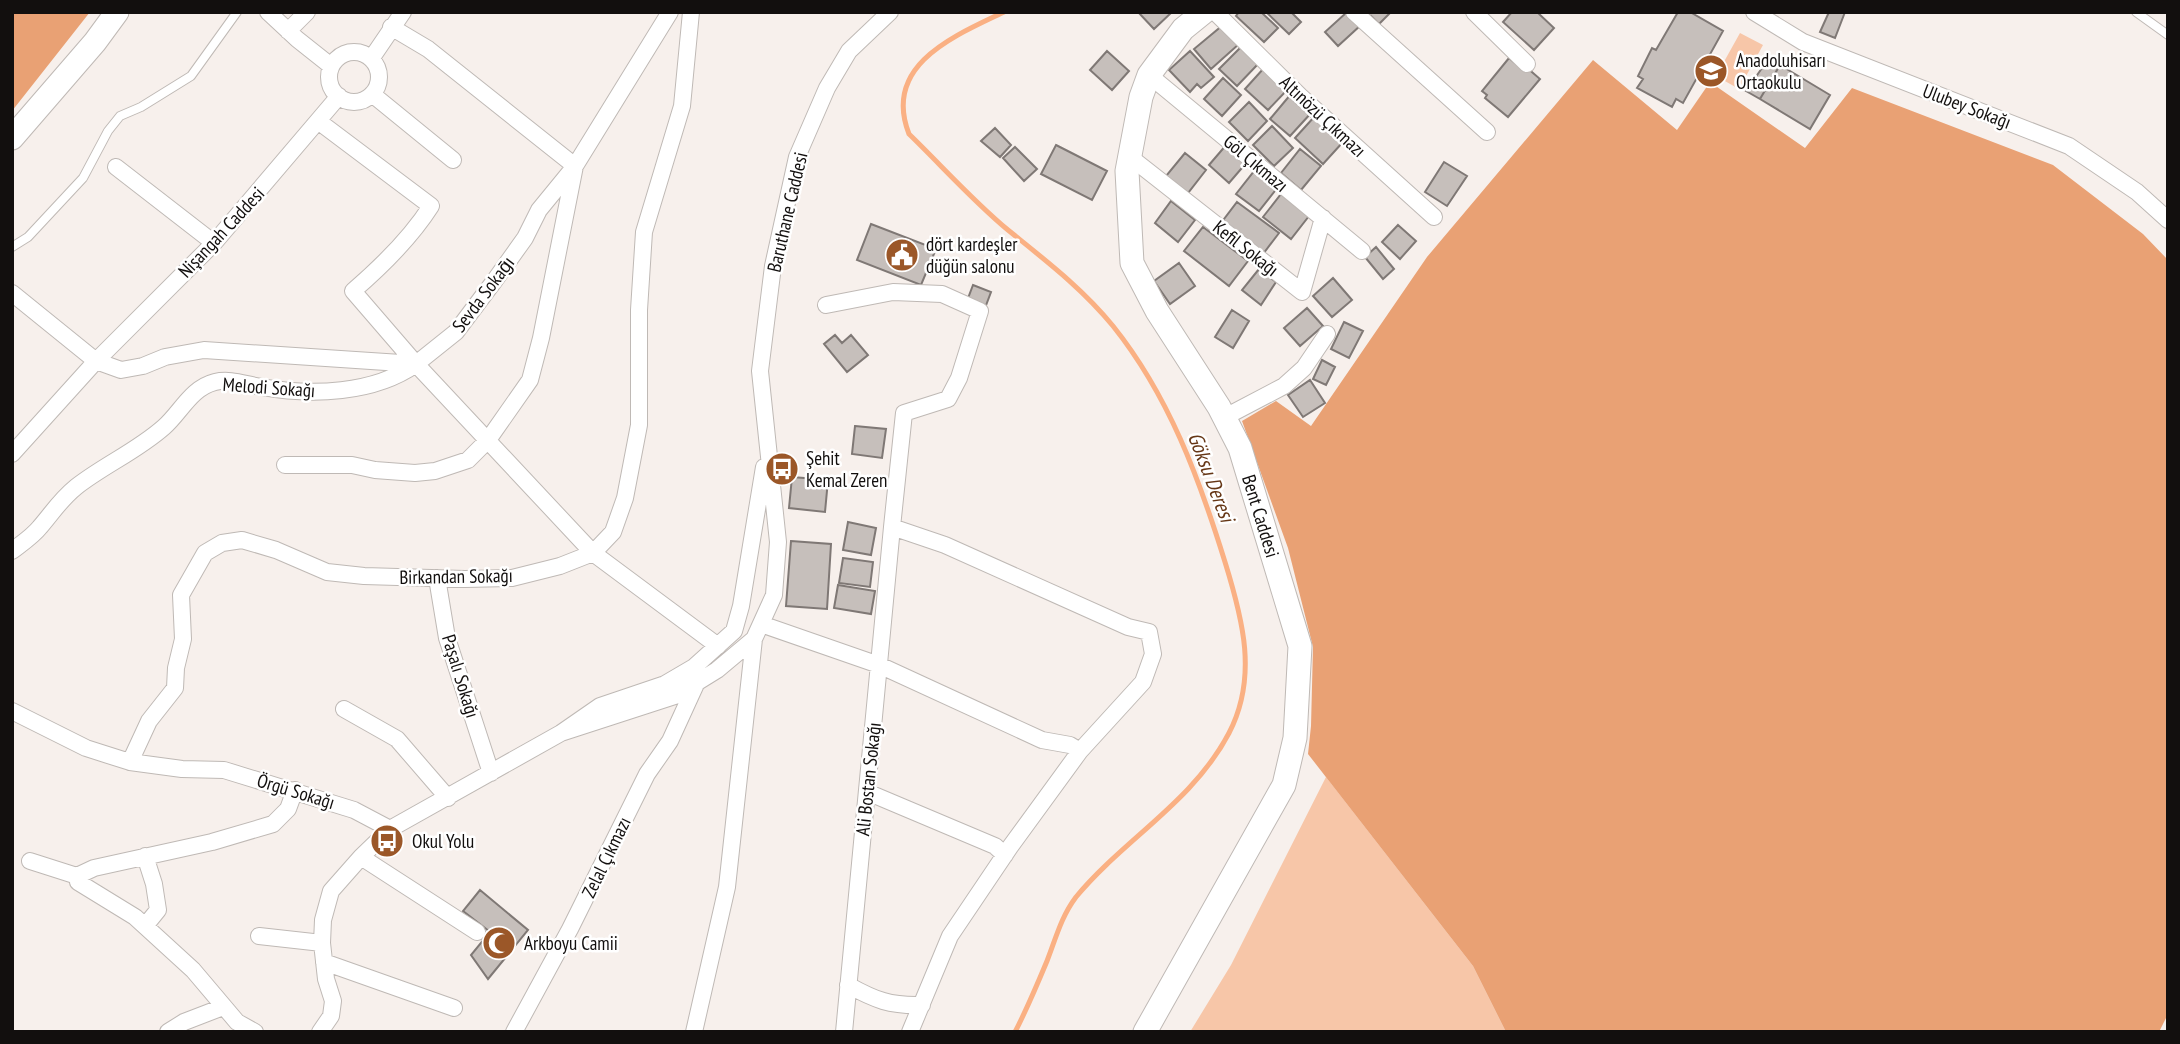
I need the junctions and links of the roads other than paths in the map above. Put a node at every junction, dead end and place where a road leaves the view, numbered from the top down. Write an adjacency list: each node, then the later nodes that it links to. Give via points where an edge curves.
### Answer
1 (117, 12): 26 (street)
2 (237, 12): 35 (lane, via 191,76 120,116 83,178 28,237)
3 (268, 12): 16 (street)
4 (307, 12): 16 (street)
5 (403, 12): 15 (street)
6 (670, 12): 29 (street, Sevda Sokaḡı)
7 (691, 12): 49 (street, Birkandan Sokağı, via 682,106 644,232 639,425 625,498 613,532)
8 (890, 12): 44 (street, Baruthane Caddesi, via 849,51 827,88 797,158 774,266 760,371)
9 (1204, 12): 21 (street, Bent Caddesi, via 1183,29)
10 (1215, 12): 31 (street, Altınözü Çıkmazı)
11 (1354, 12): 25 (street)
12 (1474, 12): 19 (street)
13 (1754, 12): 33 (street, Ulubey Sokağı, via 1803,42 2069,146 2137,192)
14 (2136, 12): 17 (lane)
15 (391, 27): 18 (street); 29 (street, via 428,49)
16 (288, 31): 20 (street)
17 (2168, 36)
18 (370, 59): 20 (street, via 356,52 345,54); 22 (street, via 379,76)
19 (1527, 64)
20 (331, 66): 23 (street, via 330,85)
21 (1149, 75): 27 (street, Bent Caddesi); 32 (street, Göl Çıkmazı)
22 (372, 94): 23 (street, via 353,102); 28 (street)
23 (339, 96): 24 (street, Nişangah Caddesi)
24 (318, 121): 34 (street, Nişangah Caddesi); 41 (street, via 431,206 418,226 353,291)
25 (1487, 132)
26 (12, 138)
27 (1130, 157): 32 (street, Kefil Sokağı, via 1302,292); 42 (street, Bent Caddesi, via 1132,263)
28 (453, 160)
29 (575, 166): 41 (street, Sevda Sokaḡı, via 539,210 525,238 456,332); 43 (street, via 530,380)
30 (116, 167): 34 (street)
31 (1434, 217)
32 (1322, 218): 36 (street, Göl Çıkmazı)
33 (2168, 220)
34 (214, 243): 40 (street, Nişangah Caddesi)
35 (12, 247)
36 (1362, 251)
37 (15, 303): 40 (street)
38 (826, 305): 47 (street, Ali Bostan Sokağı, via 893,292 942,294 980,311 948,399 904,413)
39 (1326, 334): 42 (street, via 1304,368 1284,386)
40 (96, 361): 41 (street, via 121,370 204,350); 45 (street, Nişangah Caddesi)
41 (416, 364): 43 (street); 48 (street, Melodi Sokağı, via 401,375 362,386 306,393 227,380 212,383 194,393 147,441 77,486 53,507 40,528)
42 (1224, 417): 87 (street, Bent Caddesi, via 1240,448 1300,646 1295,738 1284,785)
43 (488, 440): 46 (street, via 468,460 435,471); 49 (street)
44 (768, 440): 51 (street, via 778,542 774,595); 52 (street, via 741,606 734,631)
45 (12, 454)
46 (285, 465)
47 (892, 527): 53 (street, Ali Bostan Sokağı); 59 (street, via 1149,632 1153,654 1143,682)
48 (12, 551)
49 (593, 553): 50 (street, Birkandan Sokağı, via 512,578); 52 (street)
50 (437, 578): 60 (street, Birkandan Sokağı, via 327,572 242,540 222,543 205,553 181,596 183,639 175,688 149,721); 61 (street, Paşalı Sokağı, via 447,638)
51 (757, 632): 53 (street); 54 (street, via 717,670); 84 (street, via 727,887)
52 (718, 646): 58 (street, via 665,684 600,706)
53 (879, 665): 59 (street, via 1042,740); 63 (street, Ali Bostan Sokağı)
54 (697, 682): 58 (street, via 675,696); 83 (street, Zelal Çıkmazı)
55 (344, 709): 64 (street, via 397,739)
56 (19, 714): 57 (street); 60 (street, Örgü Sokağı, via 86,748)
57 (12, 731)
58 (561, 733): 61 (street)
59 (1080, 751): 66 (street)
60 (130, 762): 62 (street, Örgü Sokağı, via 224,770)
61 (491, 773): 64 (street)
62 (295, 790): 65 (street, Örgü Sokağı, via 354,810); 67 (street, via 288,809 272,824)
63 (867, 792): 66 (street, via 995,846); 76 (street, Ali Bostan Sokağı)
64 (448, 798): 65 (street)
65 (390, 830): 68 (street)
66 (1005, 855): 77 (street, via 950,936)
67 (145, 856): 70 (street); 71 (street, via 158,910)
68 (361, 857): 72 (street); 74 (street, via 331,891)
69 (30, 861): 70 (street)
70 (77, 876): 71 (street, via 78,882)
71 (145, 926): 78 (street, via 193,970)
72 (477, 932)
73 (259, 936): 74 (street)
74 (322, 943): 75 (street)
75 (324, 962): 79 (street); 82 (street, via 333,1001 331,1016)
76 (848, 985): 77 (street, via 877,1001); 85 (street, Ali Bostan Sokağı)
77 (922, 1004): 86 (street)
78 (223, 1007): 80 (street); 81 (street)
79 (454, 1007)
80 (168, 1032)
81 (255, 1032)
82 (320, 1032)
83 (514, 1032)
84 (694, 1032)
85 (844, 1032)
86 (910, 1032)
87 (1145, 1032)

